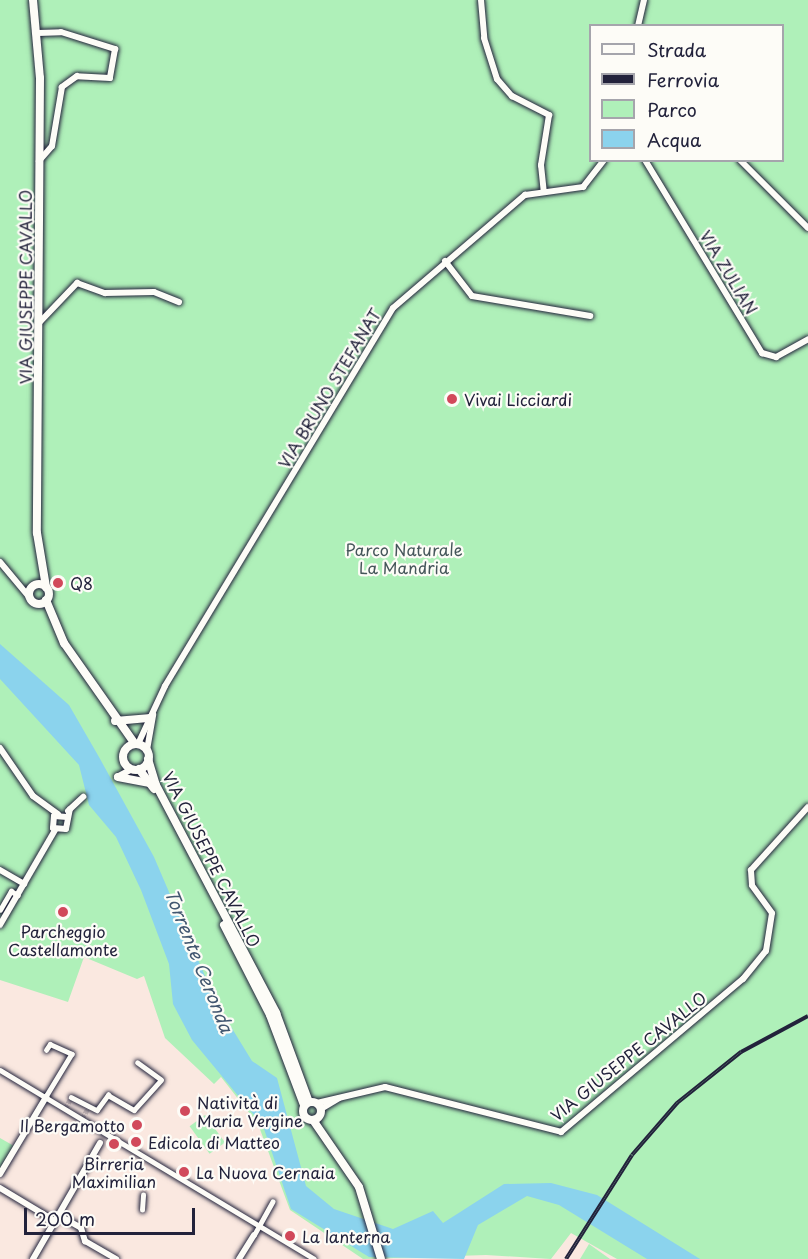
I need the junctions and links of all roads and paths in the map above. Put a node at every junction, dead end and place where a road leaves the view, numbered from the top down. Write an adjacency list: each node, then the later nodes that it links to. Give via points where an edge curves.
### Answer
1 (33, 0): 5 (street, VIA GIUSEPPE CAVALLO)
2 (481, 0): 10 (street, via 484,38 497,79 512,96 538,104 549,115 541,165)
3 (644, 0): 4 (street)
4 (638, 24)
5 (38, 33): 6 (street, VIA GIUSEPPE CAVALLO); 6 (street, via 61,32 115,49 110,78 77,76 62,87 52,146)
6 (39, 161): 15 (street, VIA GIUSEPPE CAVALLO)
7 (603, 162): 10 (street, VIA BRUNO STEFANAT, via 583,187)
8 (646, 162): 16 (street, VIA ZULIAN, via 762,353 776,357)
9 (742, 162): 11 (street)
10 (544, 192): 12 (street, VIA BRUNO STEFANAT, via 525,195)
11 (808, 228)
12 (445, 261): 14 (street, via 472,296); 20 (street, VIA BRUNO STEFANAT, via 393,308)
13 (179, 302): 15 (street, via 154,292 105,293 77,283)
14 (590, 316)
15 (38, 324): 18 (street, VIA GIUSEPPE CAVALLO, via 41,574)
16 (808, 339)
17 (0, 562): 18 (street)
18 (35, 586): 19 (street); 19 (street, via 30,598)
19 (43, 601): 21 (street)
20 (155, 707): 22 (street, VIA BRUNO STEFANAT); 27 (street, VIA BRUNO STEFANAT)
21 (106, 710): 23 (street); 26 (street)
22 (148, 718): 23 (street); 24 (street, VIA BRUNO STEFANAT)
23 (115, 721): 24 (street)
24 (136, 744): 26 (street); 27 (street)
25 (0, 748): 33 (street)
26 (125, 749): 29 (street)
27 (147, 750): 28 (street, VIA GIUSEPPE CAVALLO)
28 (148, 759): 29 (street); 48 (street, VIA GIUSEPPE CAVALLO, via 156,784 276,1013)
29 (133, 768): 30 (street); 31 (street, VIA GIUSEPPE CAVALLO)
30 (117, 778): 31 (street)
31 (153, 786): 48 (street, VIA GIUSEPPE CAVALLO)
32 (83, 797): 35 (street)
33 (43, 805): 35 (street); 36 (street)
34 (808, 807): 48 (street, VIA GIUSEPPE CAVALLO, via 751,870 752,885 772,913 766,951 743,979 561,1132 385,1087)
35 (63, 815): 36 (street); 37 (street, via 66,829)
36 (51, 820): 37 (street)
37 (55, 830): 39 (street)
38 (0, 870): 39 (street)
39 (24, 884): 40 (street)
40 (18, 895): 41 (street, via 11,891); 42 (street)
41 (0, 910)
42 (0, 925)
43 (45, 1050): 46 (street, via 50,1044 72,1054)
44 (138, 1063): 47 (street, via 161,1080 134,1110 108,1095 98,1110)
45 (0, 1070): 46 (street)
46 (46, 1097): 51 (street); 57 (street)
47 (71, 1097)
48 (313, 1105): 49 (street); 49 (street, via 305,1117)
49 (316, 1119): 63 (street, via 370,1215)
50 (100, 1143): 56 (street)
51 (0, 1174)
52 (0, 1188): 56 (street)
53 (143, 1195): 55 (street)
54 (272, 1202): 57 (street)
55 (142, 1210)
56 (56, 1218): 59 (street); 60 (street, via 81,1228 85,1241)
57 (259, 1225): 58 (street); 62 (street)
58 (254, 1235): 61 (street)
59 (33, 1259)
60 (116, 1259)
61 (239, 1259)
62 (314, 1259)
63 (381, 1259)

